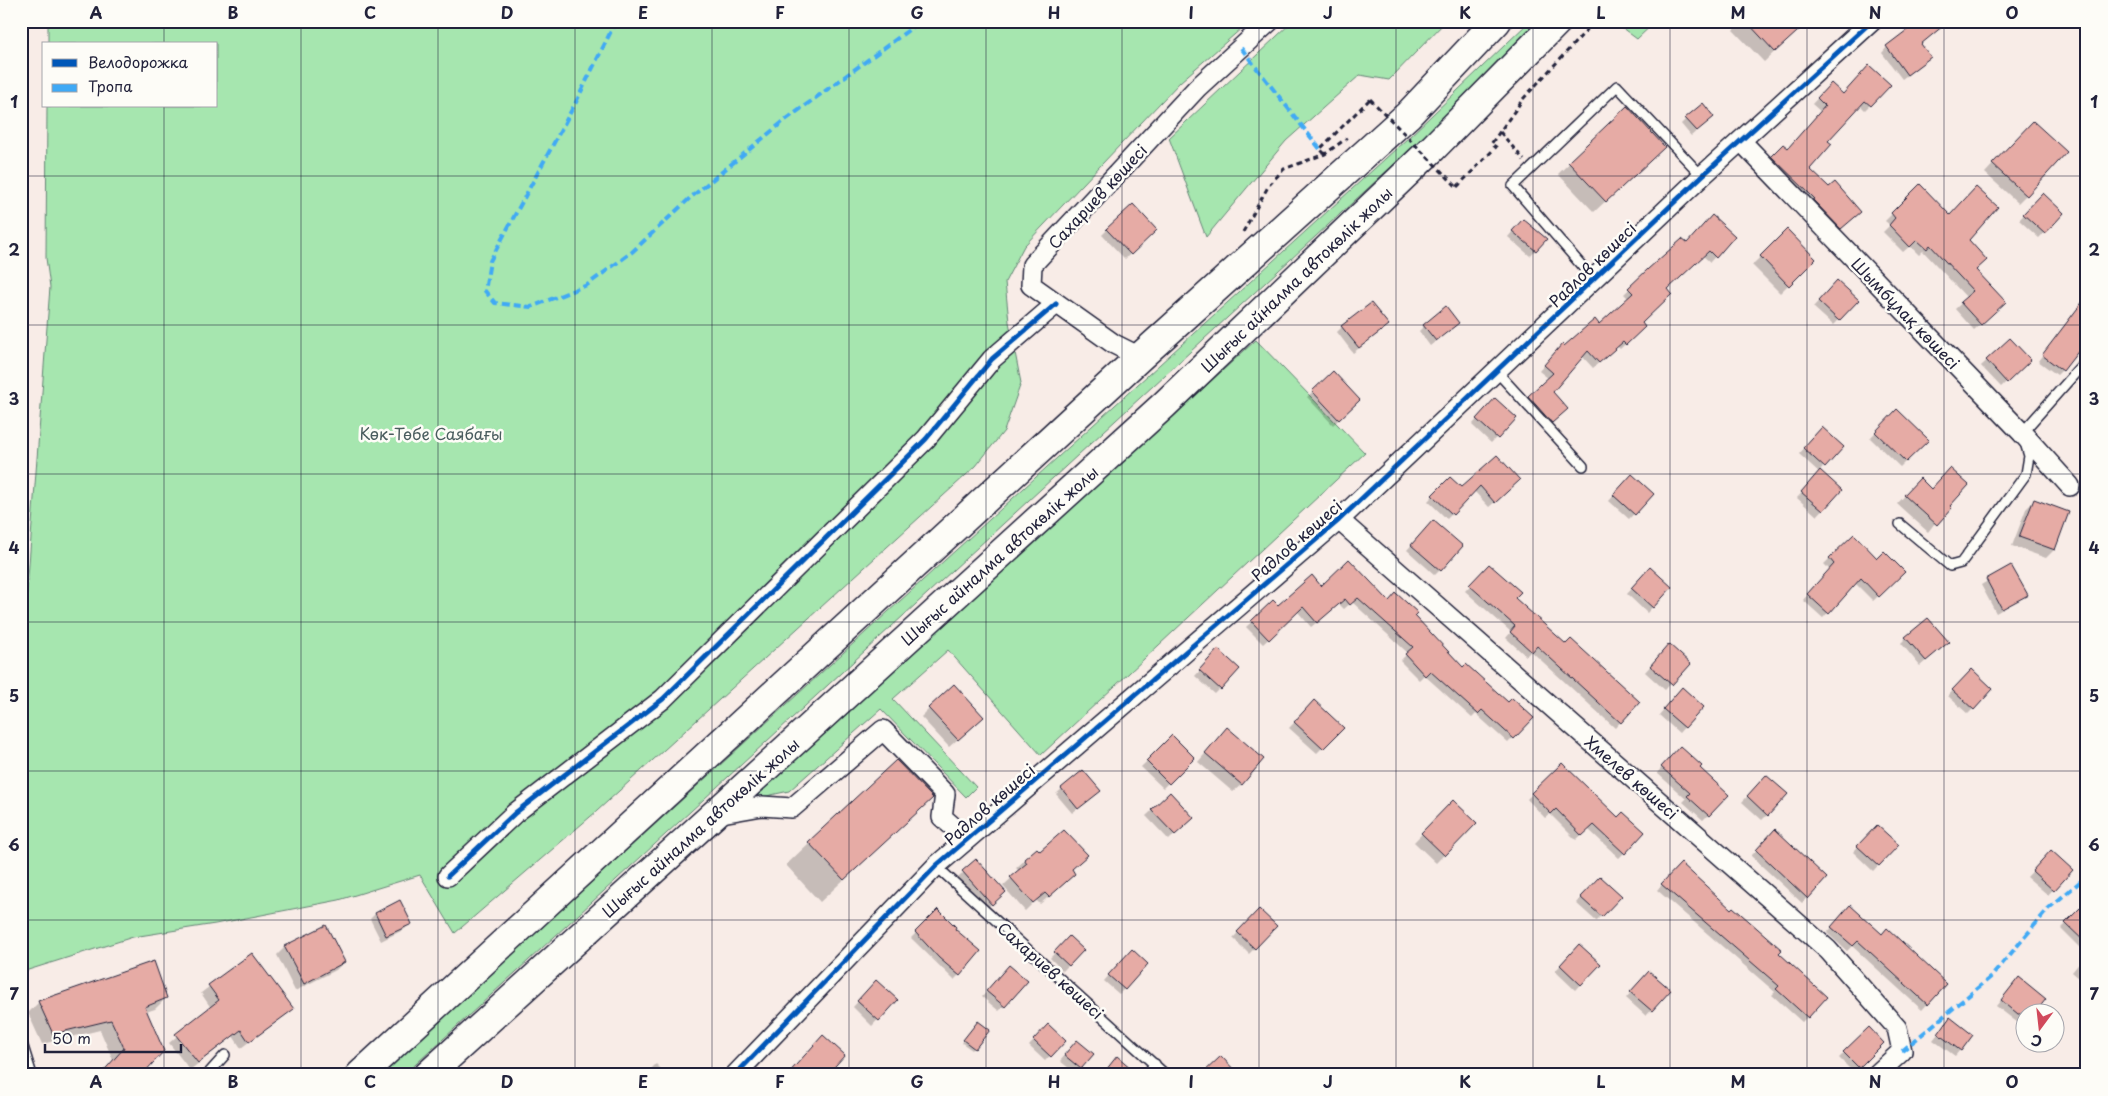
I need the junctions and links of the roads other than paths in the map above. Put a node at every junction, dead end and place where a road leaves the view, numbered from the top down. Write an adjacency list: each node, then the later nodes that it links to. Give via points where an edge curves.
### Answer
1 (1270, 21): 8 (street, Сахариев көшесі, via 1197,88 1032,265 1030,285)
2 (1497, 21): 9 (main road, via 1408,115)
3 (1558, 21): 17 (main road, Шығыс айналма автокөлік жолы, via 1433,148 1164,405)
4 (1872, 21): 5 (street, Радлов көшесі)
5 (1742, 141): 6 (street, Радлов көшесі); 12 (street, Шымбұлақ көшесі)
6 (1702, 176): 7 (street, Радлов көшесі); 7 (lane, via 1617,86 1513,186)
7 (1594, 280): 11 (street, Радлов көшесі)
8 (1056, 304): 9 (street, Сахариев көшесі, via 1114,344); 20 (street, via 992,359 926,439 663,699 515,813)
9 (1140, 357): 26 (main road)
10 (2087, 360): 12 (lane)
11 (1497, 372): 13 (lane); 15 (street, Радлов көшесі)
12 (2022, 433): 14 (street, Шымбұлақ көшесі); 16 (lane, via 2029,456 2026,474 1961,563 1950,566)
13 (1583, 466)
14 (2070, 486)
15 (1339, 520): 18 (street, Радлов көшесі); 31 (street, Хмелев көшесі, via 1828,950 1897,1028 1902,1051)
16 (1900, 524)
17 (714, 814): 18 (street, via 762,806 792,808 883,730 945,794 942,817); 27 (main road, Шығыс айналма автокөлік жолы)
18 (967, 840): 19 (street, Радлов көшесі)
19 (936, 866): 23 (lane, Сахариев көшесі); 28 (street, Радлов көшесі)
20 (448, 876)
21 (21, 1040): 24 (lane)
22 (225, 1054): 25 (lane)
23 (1155, 1064): 29 (lane); 30 (lane, Сахариев көшесі)
24 (32, 1075)
25 (207, 1075)
26 (360, 1075)
27 (428, 1075)
28 (735, 1075)
29 (1146, 1075)
30 (1166, 1075)
31 (1876, 1075)

